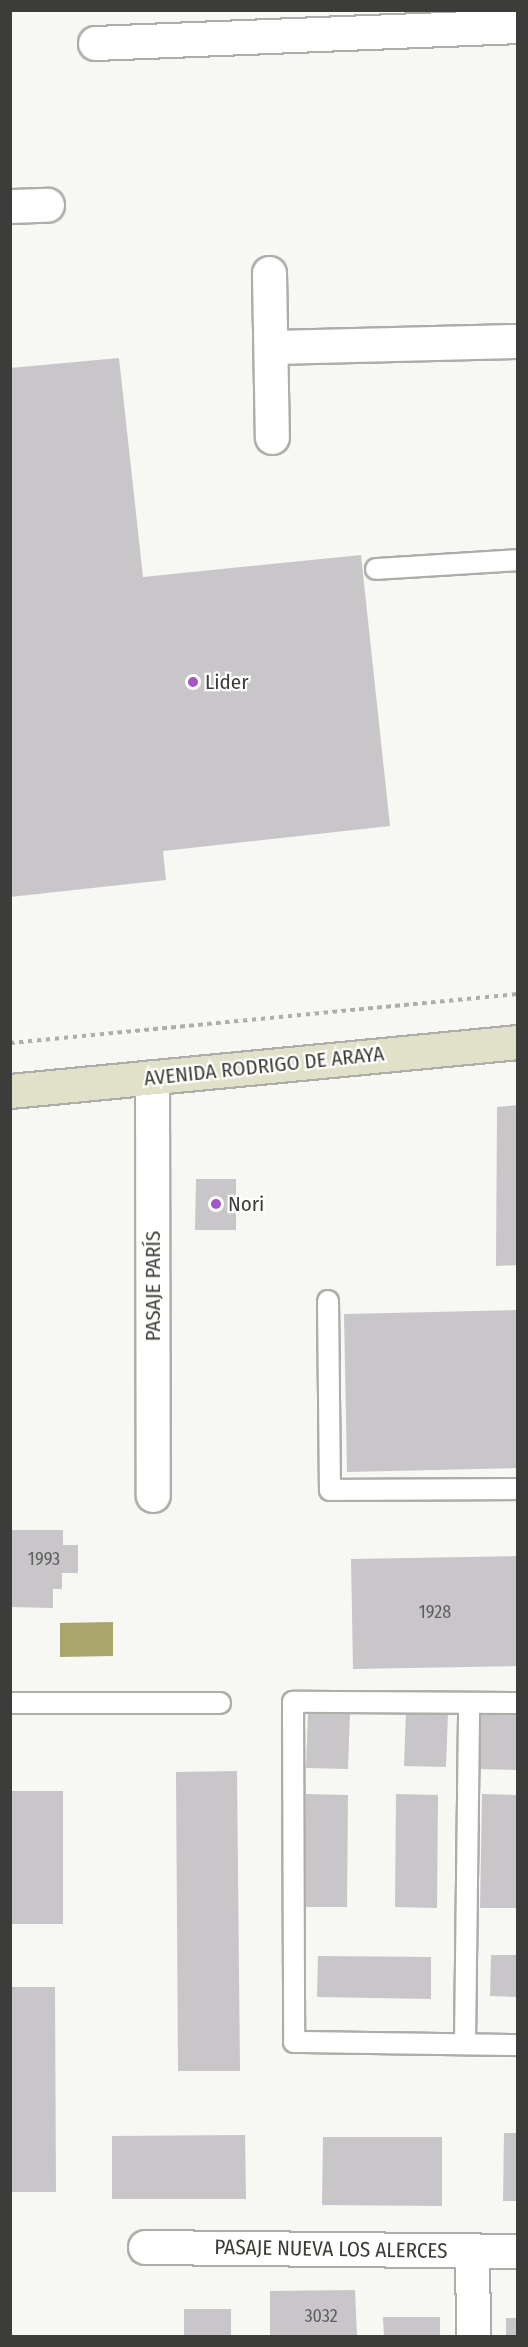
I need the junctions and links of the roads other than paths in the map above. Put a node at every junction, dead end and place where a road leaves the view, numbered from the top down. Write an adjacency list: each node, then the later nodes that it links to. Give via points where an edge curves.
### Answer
1 (518, 26): 2 (street)
2 (95, 44)
3 (47, 204): 4 (street)
4 (10, 206)
5 (269, 273): 7 (street)
6 (518, 341): 7 (street)
7 (271, 347): 8 (street)
8 (272, 437)
9 (518, 560): 10 (lane)
10 (376, 569)
11 (518, 1042): 12 (main road, AVENIDA RODRIGO DE ARAYA)
12 (152, 1077): 13 (main road, AVENIDA RODRIGO DE ARAYA); 16 (street, PASAJE PARÍS)
13 (10, 1091)
14 (328, 1301): 15 (lane, via 330,1490)
15 (518, 1489)
16 (153, 1495)
17 (10, 1703): 18 (lane)
18 (220, 1703)
19 (468, 1703): 20 (lane); 21 (lane); 21 (lane, via 292,1702 294,2042)
20 (518, 1704)
21 (465, 2044): 22 (lane)
22 (518, 2045)
23 (145, 2247): 24 (street, PASAJE NUEVA LOS ALERCES)
24 (472, 2251): 25 (street, PASAJE NUEVA LOS ALERCES); 26 (street)
25 (518, 2251)
26 (473, 2337)

